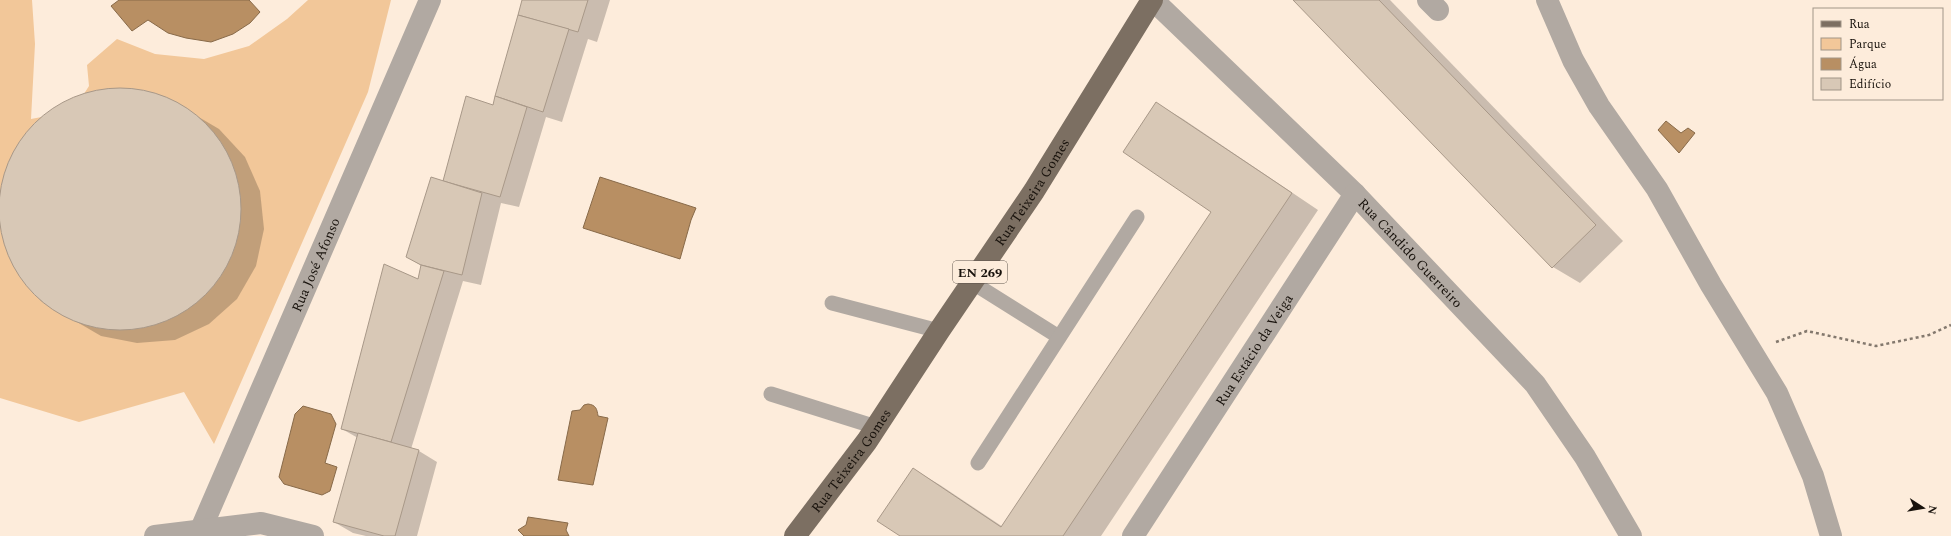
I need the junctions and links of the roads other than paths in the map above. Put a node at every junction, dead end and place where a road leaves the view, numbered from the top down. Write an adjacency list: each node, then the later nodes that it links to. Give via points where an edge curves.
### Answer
1 (430, 0): 14 (street, Rua José Afonso)
2 (1153, 0): 4 (street, Rua Cândido Guerreiro); 6 (main road, Rua Teixeira Gomes / EN 269, via 1034,191)
3 (1547, 0): 21 (street, via 1573,60 1599,106 1657,189 1776,393 1810,469)
4 (1355, 194): 13 (street, Rua Estácio da Veiga); 20 (street, Rua Cândido Guerreiro, via 1535,384 1585,457)
5 (1136, 217): 9 (lane)
6 (973, 283): 8 (main road, Rua Teixeira Gomes / EN 269); 9 (lane)
7 (832, 303): 8 (lane)
8 (939, 331): 11 (main road, Rua Teixeira Gomes / EN 269)
9 (1059, 337): 12 (lane)
10 (771, 394): 11 (lane)
11 (876, 427): 17 (main road, Rua Teixeira Gomes / EN 269)
12 (978, 463)
13 (1153, 505): 18 (street, Rua Estácio da Veiga); 19 (street, Rua Estácio da Veiga)
14 (201, 529): 15 (street); 16 (street, via 261,523)
15 (155, 536)
16 (312, 536)
17 (795, 536)
18 (1133, 536)
19 (1146, 536)
20 (1630, 536)
21 (1831, 536)

